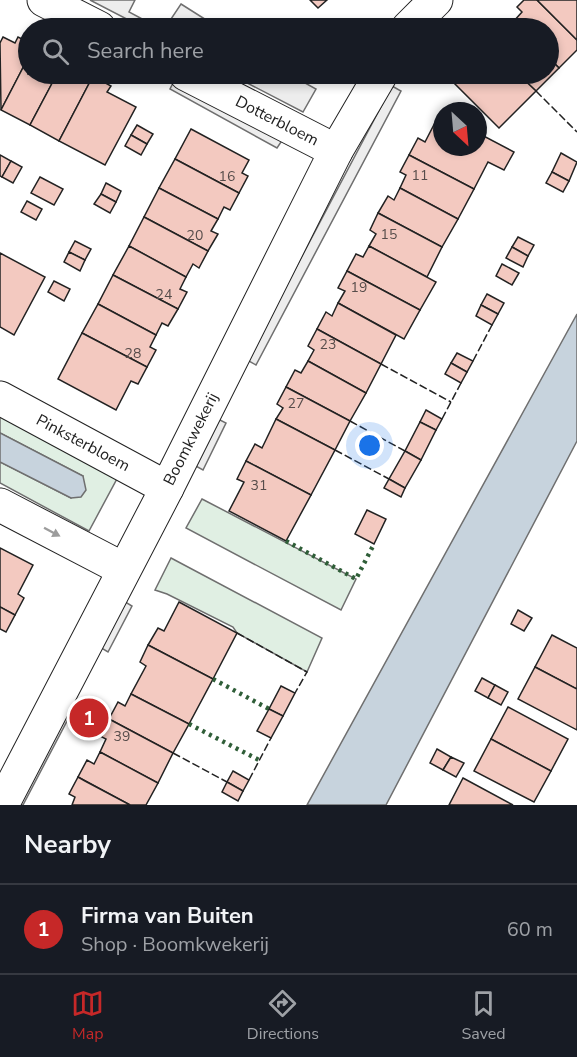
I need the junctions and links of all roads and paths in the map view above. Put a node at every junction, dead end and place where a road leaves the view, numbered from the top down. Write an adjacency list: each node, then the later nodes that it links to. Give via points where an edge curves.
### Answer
1 (45, 0): 3 (street)
2 (436, 0): 4 (street)
3 (80, 18)
4 (418, 18)
5 (205, 84): 7 (street, Dotterbloem)
6 (375, 84): 7 (street, Boomkwekerij)
7 (336, 151): 9 (street, Boomkwekerij)
8 (0, 399): 9 (street, Pinksterbloem)
9 (167, 488): 11 (street, Boomkwekerij)
10 (0, 505): 11 (street, one-way to 11)
11 (123, 569): 12 (street, Boomkwekerij)
12 (2, 805)

